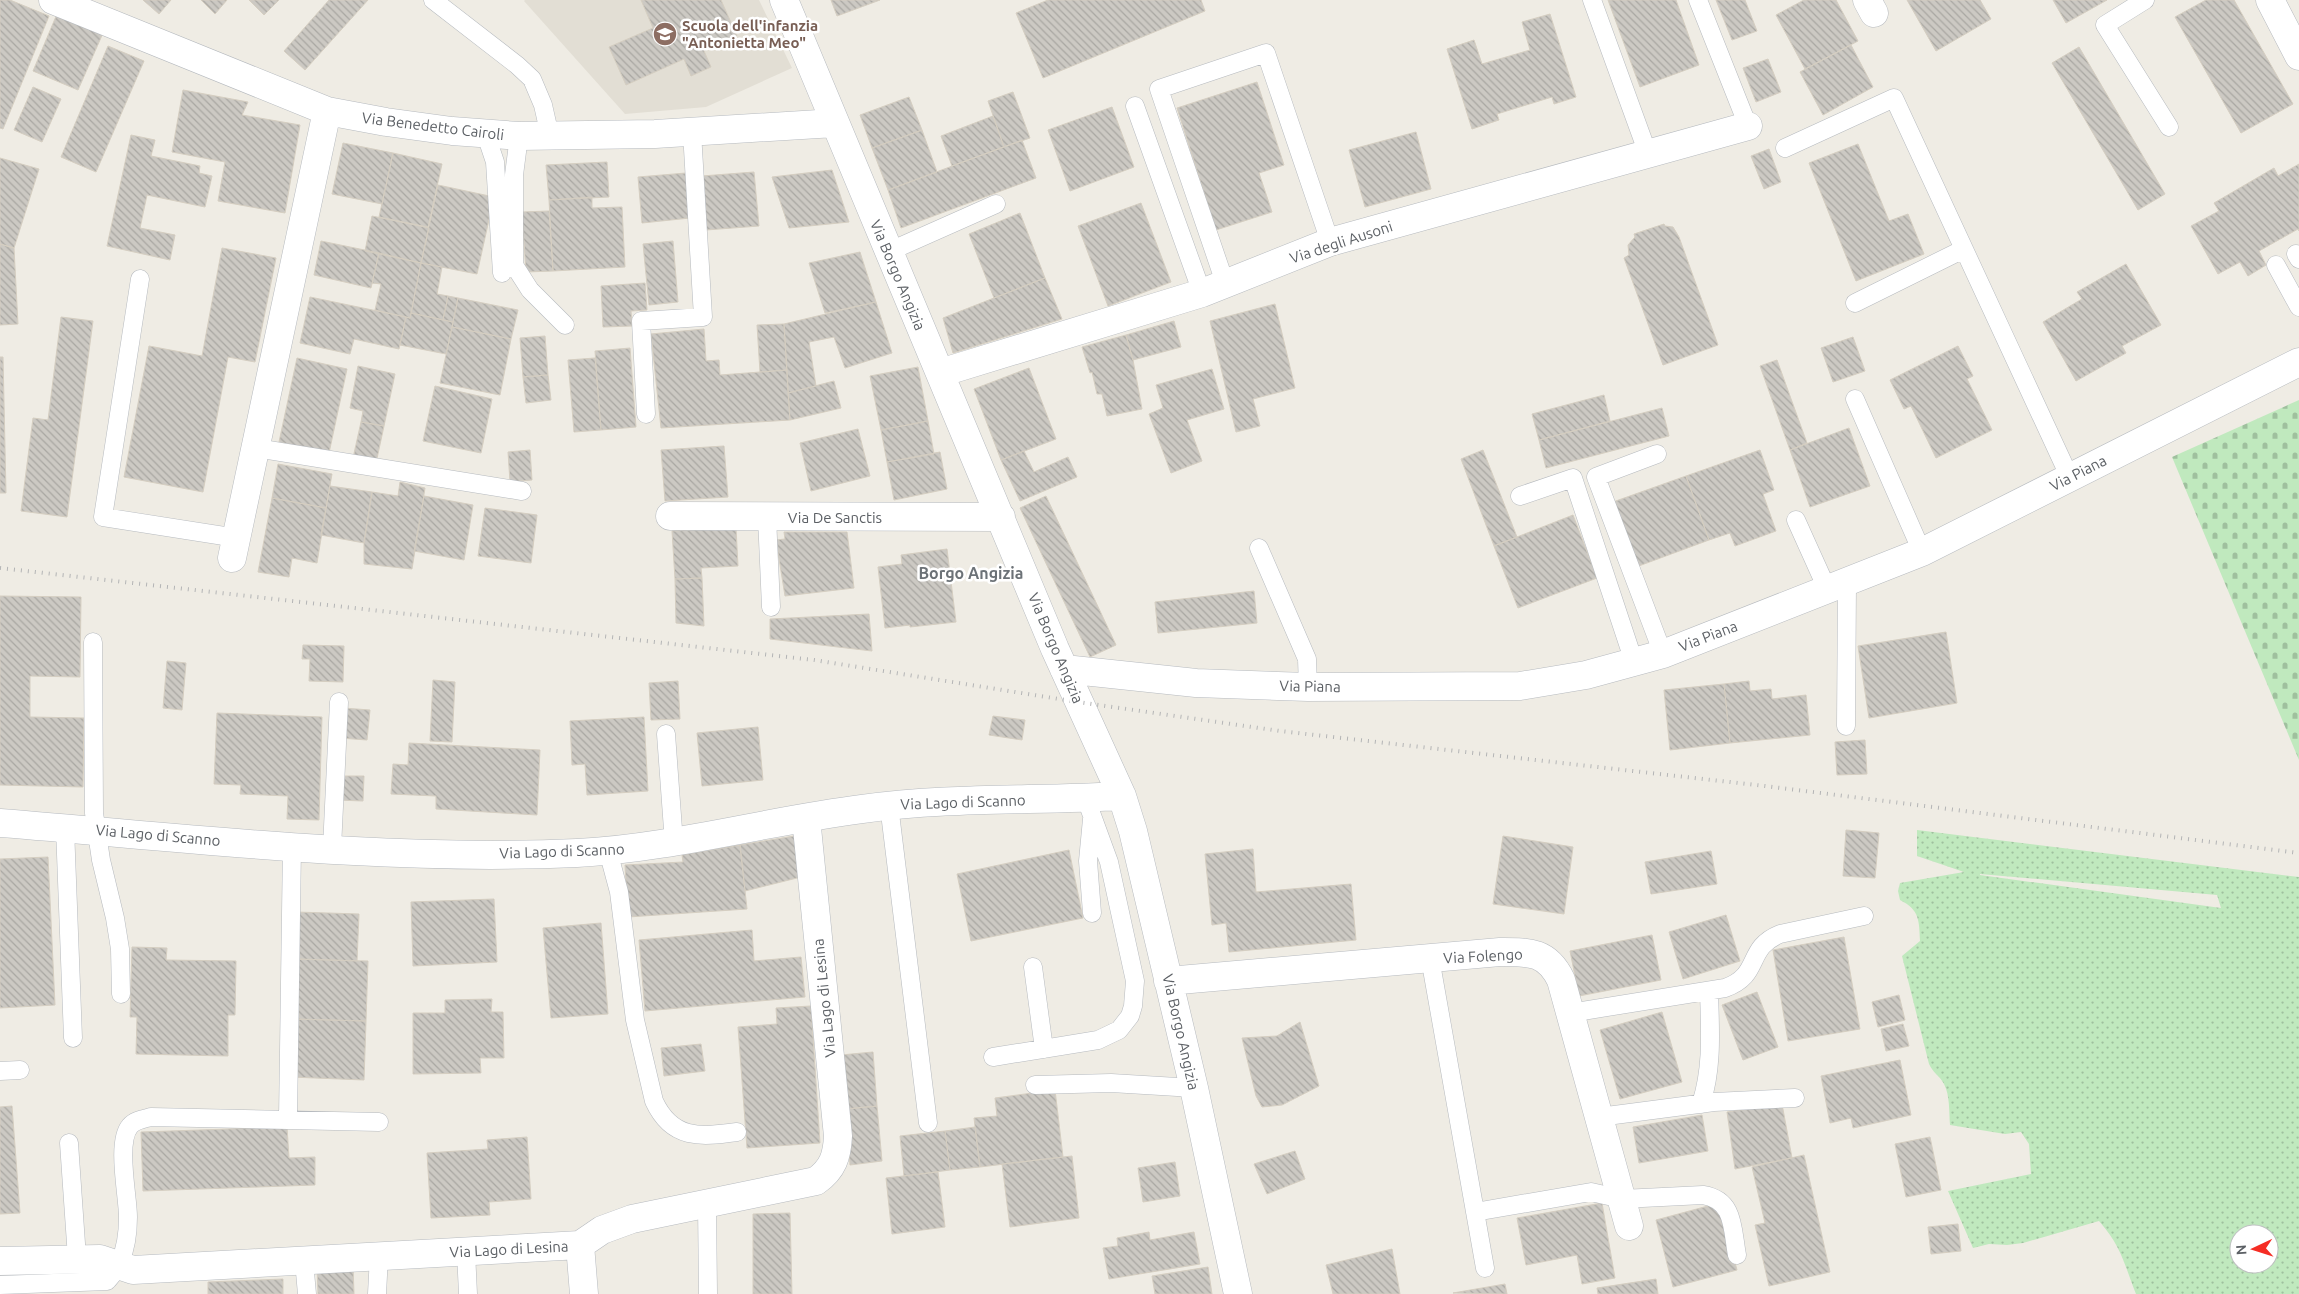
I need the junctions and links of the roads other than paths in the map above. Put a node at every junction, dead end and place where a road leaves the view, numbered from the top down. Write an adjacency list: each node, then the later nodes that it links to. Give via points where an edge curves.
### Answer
1 (433, 0): 17 (lane, via 532,79 543,104)
2 (784, 0): 11 (street, Via Borgo Angizia)
3 (1592, 0): 19 (lane)
4 (1698, 0): 12 (lane)
5 (2145, 0): 13 (lane, via 2105,25)
6 (2270, 0): 8 (street)
7 (59, 1): 10 (street, Via Benedetto Cairoli)
8 (2299, 56)
9 (1135, 106): 27 (lane)
10 (327, 112): 15 (street, Via Benedetto Cairoli); 35 (street)
11 (835, 123): 14 (street, Via Benedetto Cairoli); 23 (street, Via Borgo Angizia)
12 (1748, 126): 19 (street, Via degli Ausoni)
13 (2169, 127)
14 (692, 132): 17 (street, Via Benedetto Cairoli); 34 (lane, via 703,317 641,321)
15 (486, 134): 16 (street, Via Benedetto Cairoli); 25 (lane, via 495,162)
16 (519, 136): 17 (street, Via Benedetto Cairoli); 30 (lane, via 514,175 514,265 530,290)
17 (550, 136)
18 (1785, 148): 22 (lane, via 1894,98)
19 (1648, 154): 21 (street, Via degli Ausoni)
20 (996, 204): 23 (lane)
21 (1330, 242): 27 (street, Via degli Ausoni); 27 (lane, via 1266,53 1159,89)
22 (1964, 249): 28 (lane); 37 (lane)
23 (888, 252): 32 (street, Via Borgo Angizia)
24 (2276, 265): 29 (lane)
25 (502, 273)
26 (140, 279): 44 (lane, via 103,517)
27 (1213, 288): 32 (street, Via degli Ausoni)
28 (1855, 302)
29 (2299, 307)
30 (565, 325)
31 (2299, 362): 37 (street, Via Piana)
32 (940, 373): 42 (street, Via Borgo Angizia)
33 (1855, 399): 46 (lane)
34 (646, 414)
35 (256, 448): 38 (lane); 44 (street)
36 (1657, 454): 50 (lane, via 1596,477)
37 (2070, 478): 46 (street, Via Piana)
38 (522, 491)
39 (1520, 496): 51 (lane, via 1573,478)
40 (670, 516): 41 (street, Via De Sanctis)
41 (768, 517): 42 (street, Via De Sanctis); 48 (lane)
42 (1001, 518): 52 (street, Via Borgo Angizia)
43 (1796, 520): 47 (lane)
44 (235, 548)
45 (1259, 548): 53 (lane, via 1307,659)
46 (1922, 552): 47 (street, Via Piana)
47 (1838, 587): 50 (street, Via Piana); 55 (lane)
48 (771, 607)
49 (93, 642): 63 (lane)
50 (1663, 654): 51 (street, Via Piana)
51 (1634, 662): 53 (street, Via Piana, via 1586,676 1520,686)
52 (1064, 669): 53 (street, Via Piana, via 1196,683); 57 (street, Via Borgo Angizia)
53 (1308, 687)
54 (339, 702): 66 (lane)
55 (1846, 726)
56 (666, 734): 64 (lane)
57 (1122, 796): 59 (street, Via Lago di Scanno); 72 (street, Via Borgo Angizia)
58 (889, 806): 59 (street, Via Lago di Scanno, via 948,801); 60 (street, Via Lago di Scanno); 88 (lane)
59 (1090, 806): 68 (lane, via 1088,861); 77 (lane, via 1109,862 1135,981 1133,1006 1125,1024 1111,1035)
60 (806, 818): 64 (street, Via Lago di Scanno); 92 (street, Via Lago di Lesina, via 838,1136 835,1160 826,1174 816,1181)
61 (0, 823): 62 (street, Via Lago di Scanno)
62 (65, 828): 63 (street, Via Lago di Scanno); 76 (lane)
63 (95, 830): 65 (street, Via Lago di Scanno); 74 (lane, via 115,918)
64 (674, 843): 67 (street, Via Lago di Scanno)
65 (292, 846): 66 (street, Via Lago di Scanno); 86 (lane)
66 (332, 848): 67 (street, Via Lago di Scanno, via 527,854)
67 (608, 851): 89 (lane, via 619,892 635,1020 654,1101 666,1121 686,1133 713,1135)
68 (1092, 913)
69 (1864, 916): 73 (lane, via 1771,938 1761,945 1744,978 1725,988)
70 (1430, 958): 72 (street, Via Folengo); 75 (street, Via Folengo, via 1500,952 1537,954 1553,965 1557,972); 93 (lane)
71 (1033, 967): 77 (lane)
72 (1168, 981): 82 (street, Via Borgo Angizia)
73 (1709, 991): 75 (lane); 84 (lane, via 1710,1055)
74 (121, 994)
75 (1570, 1013): 85 (street, Via Folengo)
76 (72, 1038)
77 (1044, 1049): 78 (lane)
78 (992, 1057)
79 (0, 1070): 80 (lane)
80 (20, 1070)
81 (1035, 1085): 82 (lane, via 1111,1083)
82 (1194, 1088): 111 (street, Via Borgo Angizia)
83 (1795, 1098): 84 (lane)
84 (1702, 1104): 85 (lane)
85 (1599, 1117): 91 (street, Via Folengo)
86 (288, 1120): 87 (lane); 103 (lane, via 151,1117 130,1126 125,1135 124,1149)
87 (379, 1122)
88 (928, 1123)
89 (737, 1132)
90 (69, 1143): 99 (lane)
91 (1622, 1199): 93 (lane, via 1591,1192); 94 (street, Via Folengo); 97 (lane, via 1715,1197 1728,1210)
92 (707, 1204): 95 (street, Via Lago di Lesina, via 618,1224 602,1230); 110 (lane)
93 (1475, 1212): 102 (lane)
94 (1629, 1226)
95 (580, 1246): 96 (street, Via Lago di Lesina); 109 (street)
96 (466, 1252): 98 (street, Via Lago di Lesina); 108 (lane)
97 (1737, 1255)
98 (379, 1256): 101 (street, Via Lago di Lesina); 107 (lane)
99 (77, 1258): 100 (street, Via Lago di Lesina); 103 (street, Via Lago di Lesina, via 100,1259)
100 (0, 1261)
101 (304, 1261): 103 (street, Via Lago di Lesina); 106 (lane)
102 (1485, 1268)
103 (129, 1276): 105 (lane)
104 (0, 1285): 105 (lane)
105 (56, 1289)
106 (307, 1294)
107 (377, 1294)
108 (468, 1294)
109 (584, 1294)
110 (708, 1294)
111 (1238, 1294)

